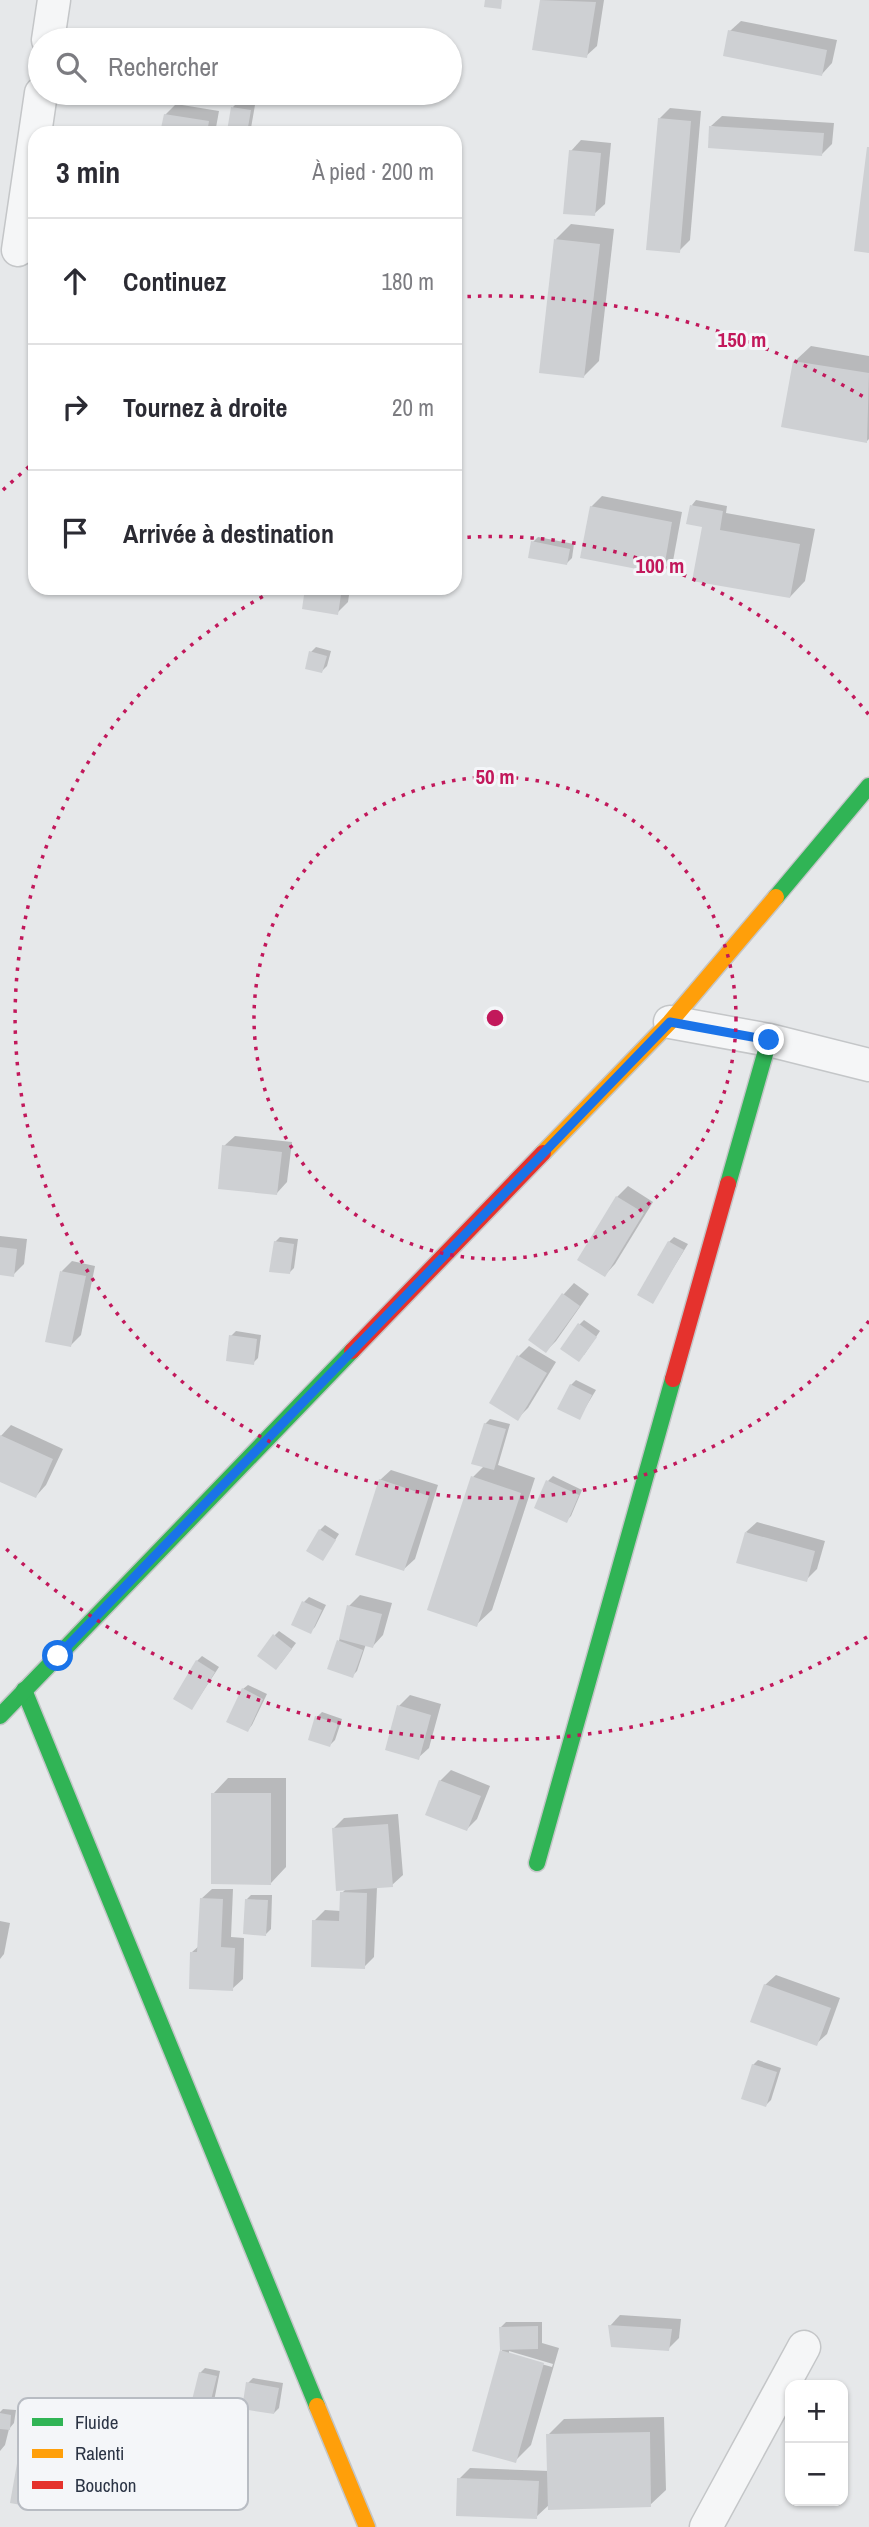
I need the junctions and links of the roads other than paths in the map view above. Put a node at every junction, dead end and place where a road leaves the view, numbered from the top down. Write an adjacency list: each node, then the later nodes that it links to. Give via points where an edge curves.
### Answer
1 (54, 0): 2 (street)
2 (50, 28)
3 (39, 105): 4 (street)
4 (36, 126)
5 (28, 182): 6 (street)
6 (18, 250)
7 (869, 786): 8 (street)
8 (670, 1022): 9 (street); 11 (street)
9 (769, 1040): 10 (street); 13 (street)
10 (869, 1065)
11 (24, 1690): 12 (street); 15 (street)
12 (0, 1716)
13 (537, 1863)
14 (804, 2347): 16 (street)
15 (367, 2527)
16 (706, 2527)

